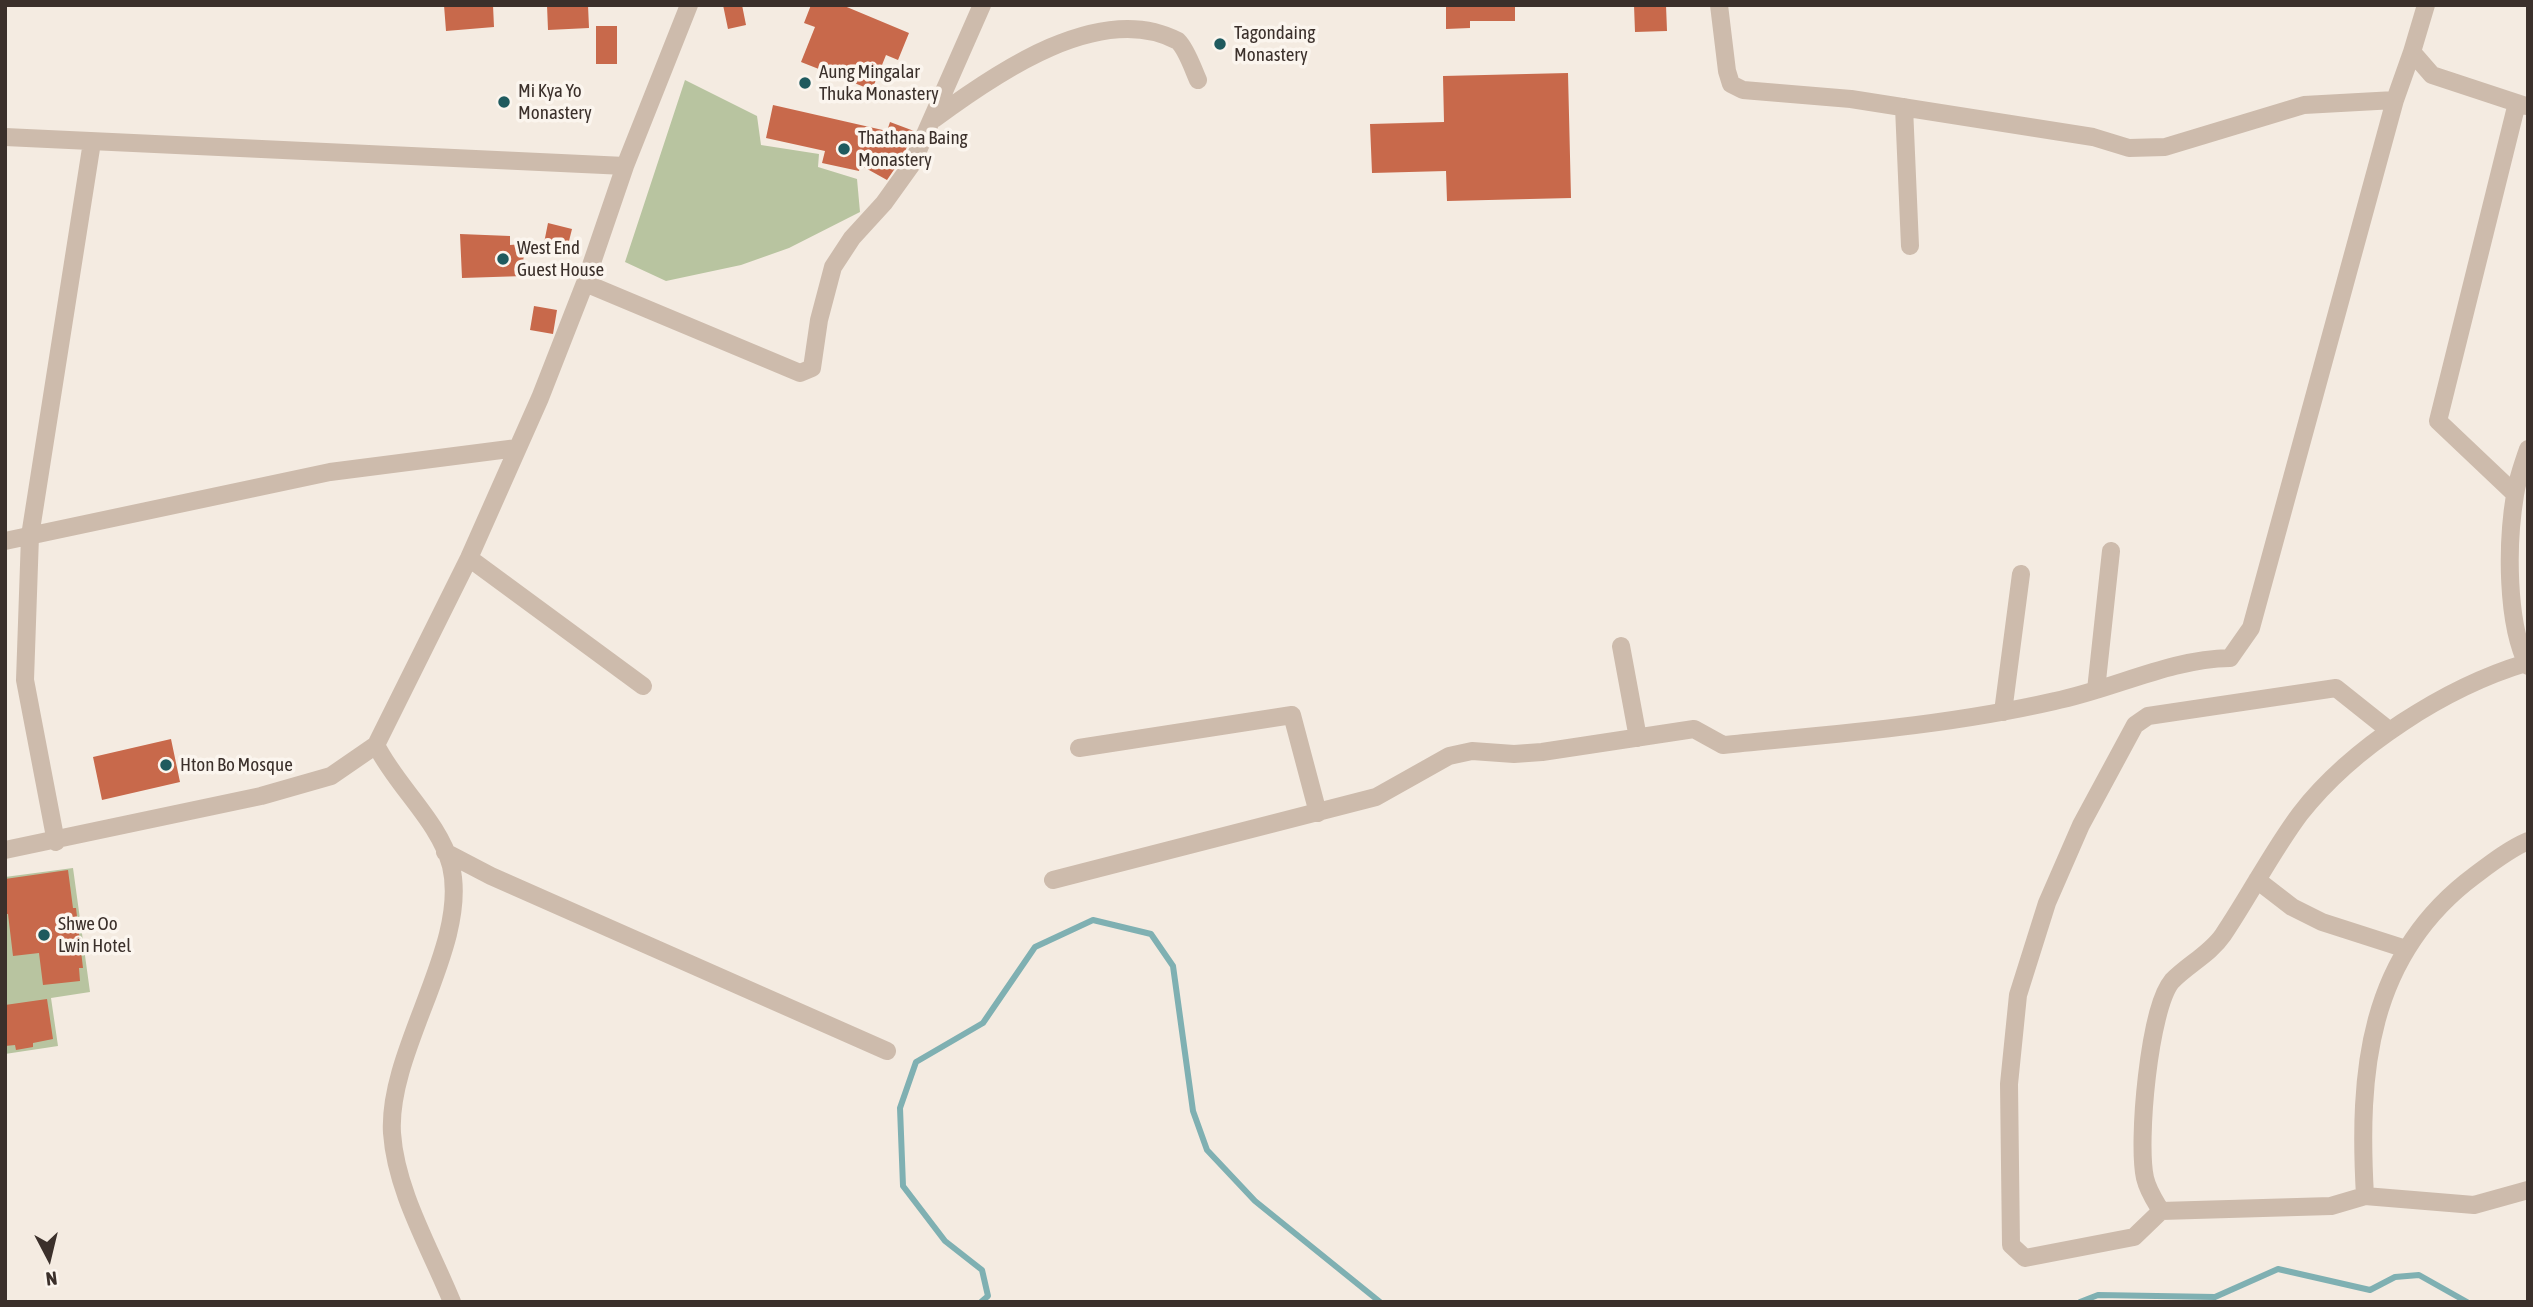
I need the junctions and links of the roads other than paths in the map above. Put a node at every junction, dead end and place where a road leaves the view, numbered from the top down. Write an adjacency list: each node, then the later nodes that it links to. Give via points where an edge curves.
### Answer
1 (689, 5): 13 (street)
2 (982, 5): 10 (street)
3 (1719, 5): 9 (street, via 1731,84 1743,90)
4 (2426, 5): 5 (street)
5 (2412, 52): 7 (street); 8 (street, via 2432,75)
6 (1198, 80): 10 (street, via 1180,42 1128,16 1100,17 1065,25)
7 (2395, 100): 9 (street, via 2304,105 2165,147 2129,148 2093,136); 27 (street, via 2251,628 2230,658 2203,659)
8 (2523, 105): 18 (street, via 2438,421)
9 (1904, 107): 14 (street)
10 (932, 121): 15 (street, via 912,164 833,267 814,362 805,373)
11 (5, 137): 12 (street)
12 (92, 142): 13 (street); 19 (street)
13 (625, 166): 15 (street)
14 (1910, 246)
15 (586, 283): 16 (street)
16 (517, 448): 19 (street, via 330,472); 22 (street)
17 (2528, 449): 18 (street)
18 (2515, 494): 25 (street, via 2512,599)
19 (30, 536): 20 (street); 35 (street, via 25,680)
20 (5, 541)
21 (2111, 551): 27 (street)
22 (469, 558): 26 (street); 31 (street)
23 (2021, 574): 28 (street)
24 (1621, 646): 30 (street)
25 (2527, 664): 29 (street, via 2457,689)
26 (643, 686)
27 (2096, 690): 28 (street)
28 (2003, 712): 30 (street, via 1940,724 1723,745 1694,729)
29 (2390, 731): 39 (street, via 2302,812); 44 (street, via 2336,688 2148,716 2135,725 2081,825 2047,903 2018,995 2010,1084 2011,1245 2025,1258 2134,1237)
30 (1638, 738): 33 (street, via 1542,752 1472,751 1449,756 1376,797)
31 (376, 745): 35 (street, via 331,776); 37 (street)
32 (1079, 748): 33 (street, via 1292,715)
33 (1318, 813): 38 (street)
34 (2528, 841): 40 (street, via 2454,891 2421,925)
35 (56, 842): 36 (street)
36 (5, 850)
37 (445, 852): 41 (street); 45 (street, via 455,898 396,1091 392,1131 399,1173)
38 (1053, 880)
39 (2257, 880): 40 (street, via 2292,907 2322,922); 44 (street, via 2221,938 2173,981 2163,997 2146,1083 2143,1146 2144,1175)
40 (2406, 949): 43 (street, via 2369,1045 2362,1102)
41 (887, 1051)
42 (2528, 1190): 43 (street, via 2474,1205)
43 (2365, 1196): 44 (street, via 2331,1206)
44 (2161, 1211)
45 (452, 1302)

